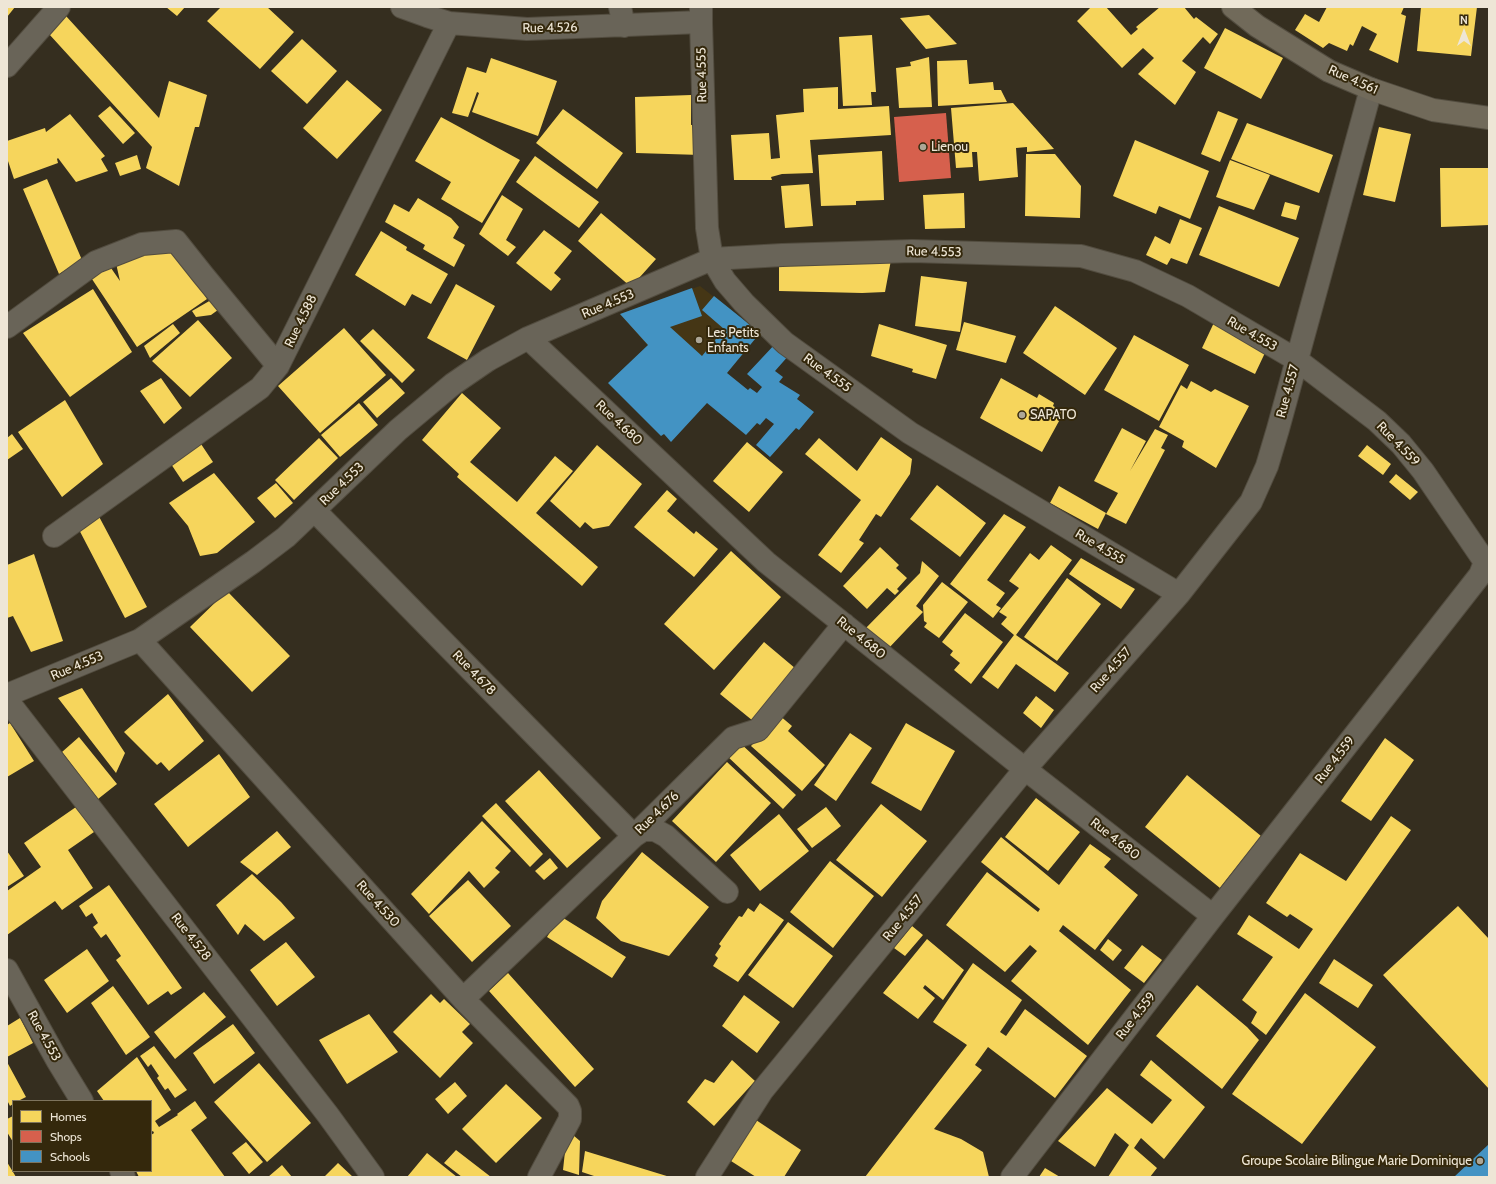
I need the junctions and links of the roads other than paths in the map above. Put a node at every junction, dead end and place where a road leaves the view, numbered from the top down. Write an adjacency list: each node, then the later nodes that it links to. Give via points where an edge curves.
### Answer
1 (59, 7): 7 (street)
2 (402, 7): 6 (street, Rue 4.526)
3 (1232, 7): 8 (main road, Rue 4.561, via 1257,26 1329,71)
4 (701, 15): 5 (street, Rue 4.526); 10 (street, Rue 4.555, via 706,214)
5 (622, 16): 6 (street, Rue 4.526, via 527,29)
6 (449, 23): 14 (street, Rue 4.588)
7 (7, 66)
8 (1371, 89): 9 (main road, Rue 4.561, via 1433,110); 13 (street, Rue 4.557)
9 (1489, 118)
10 (712, 259): 12 (street, Rue 4.553); 13 (street, Rue 4.553, via 912,250 1081,256 1135,271 1188,296); 18 (street, Rue 4.555, via 725,281 744,303 785,342 910,433)
11 (7, 327): 14 (street, via 96,262 142,244 176,241)
12 (528, 338): 15 (street, Rue 4.553, via 452,384 398,430); 19 (street, Rue 4.680, via 766,562)
13 (1297, 360): 17 (street, Rue 4.559, via 1376,421 1401,444 1423,471); 18 (street, Rue 4.557, via 1267,466 1251,502)
14 (278, 366): 16 (street, Rue 4.588, via 260,388)
15 (314, 510): 20 (street, Rue 4.553, via 286,537 253,562); 24 (street, Rue 4.678)
16 (54, 536)
17 (1487, 564): 26 (street, Rue 4.559)
18 (1179, 594): 23 (street, Rue 4.557)
19 (844, 624): 23 (street, Rue 4.680); 24 (street, Rue 4.676, via 758,730 733,738)
20 (140, 640): 21 (street, Rue 4.553); 28 (street, Rue 4.530)
21 (7, 696)
22 (7, 700): 30 (street, Rue 4.528, via 328,1114)
23 (1025, 769): 26 (street, Rue 4.680); 32 (street, Rue 4.557, via 762,1091)
24 (634, 836): 25 (street, via 643,830 654,830 666,836); 28 (street, Rue 4.676)
25 (727, 892)
26 (1214, 916): 33 (street, Rue 4.559)
27 (7, 970): 29 (street, Rue 4.553)
28 (463, 999): 31 (street, Rue 4.530, via 568,1106 570,1119)
29 (81, 1100)
30 (373, 1177)
31 (539, 1177)
32 (707, 1177)
33 (1012, 1177)

